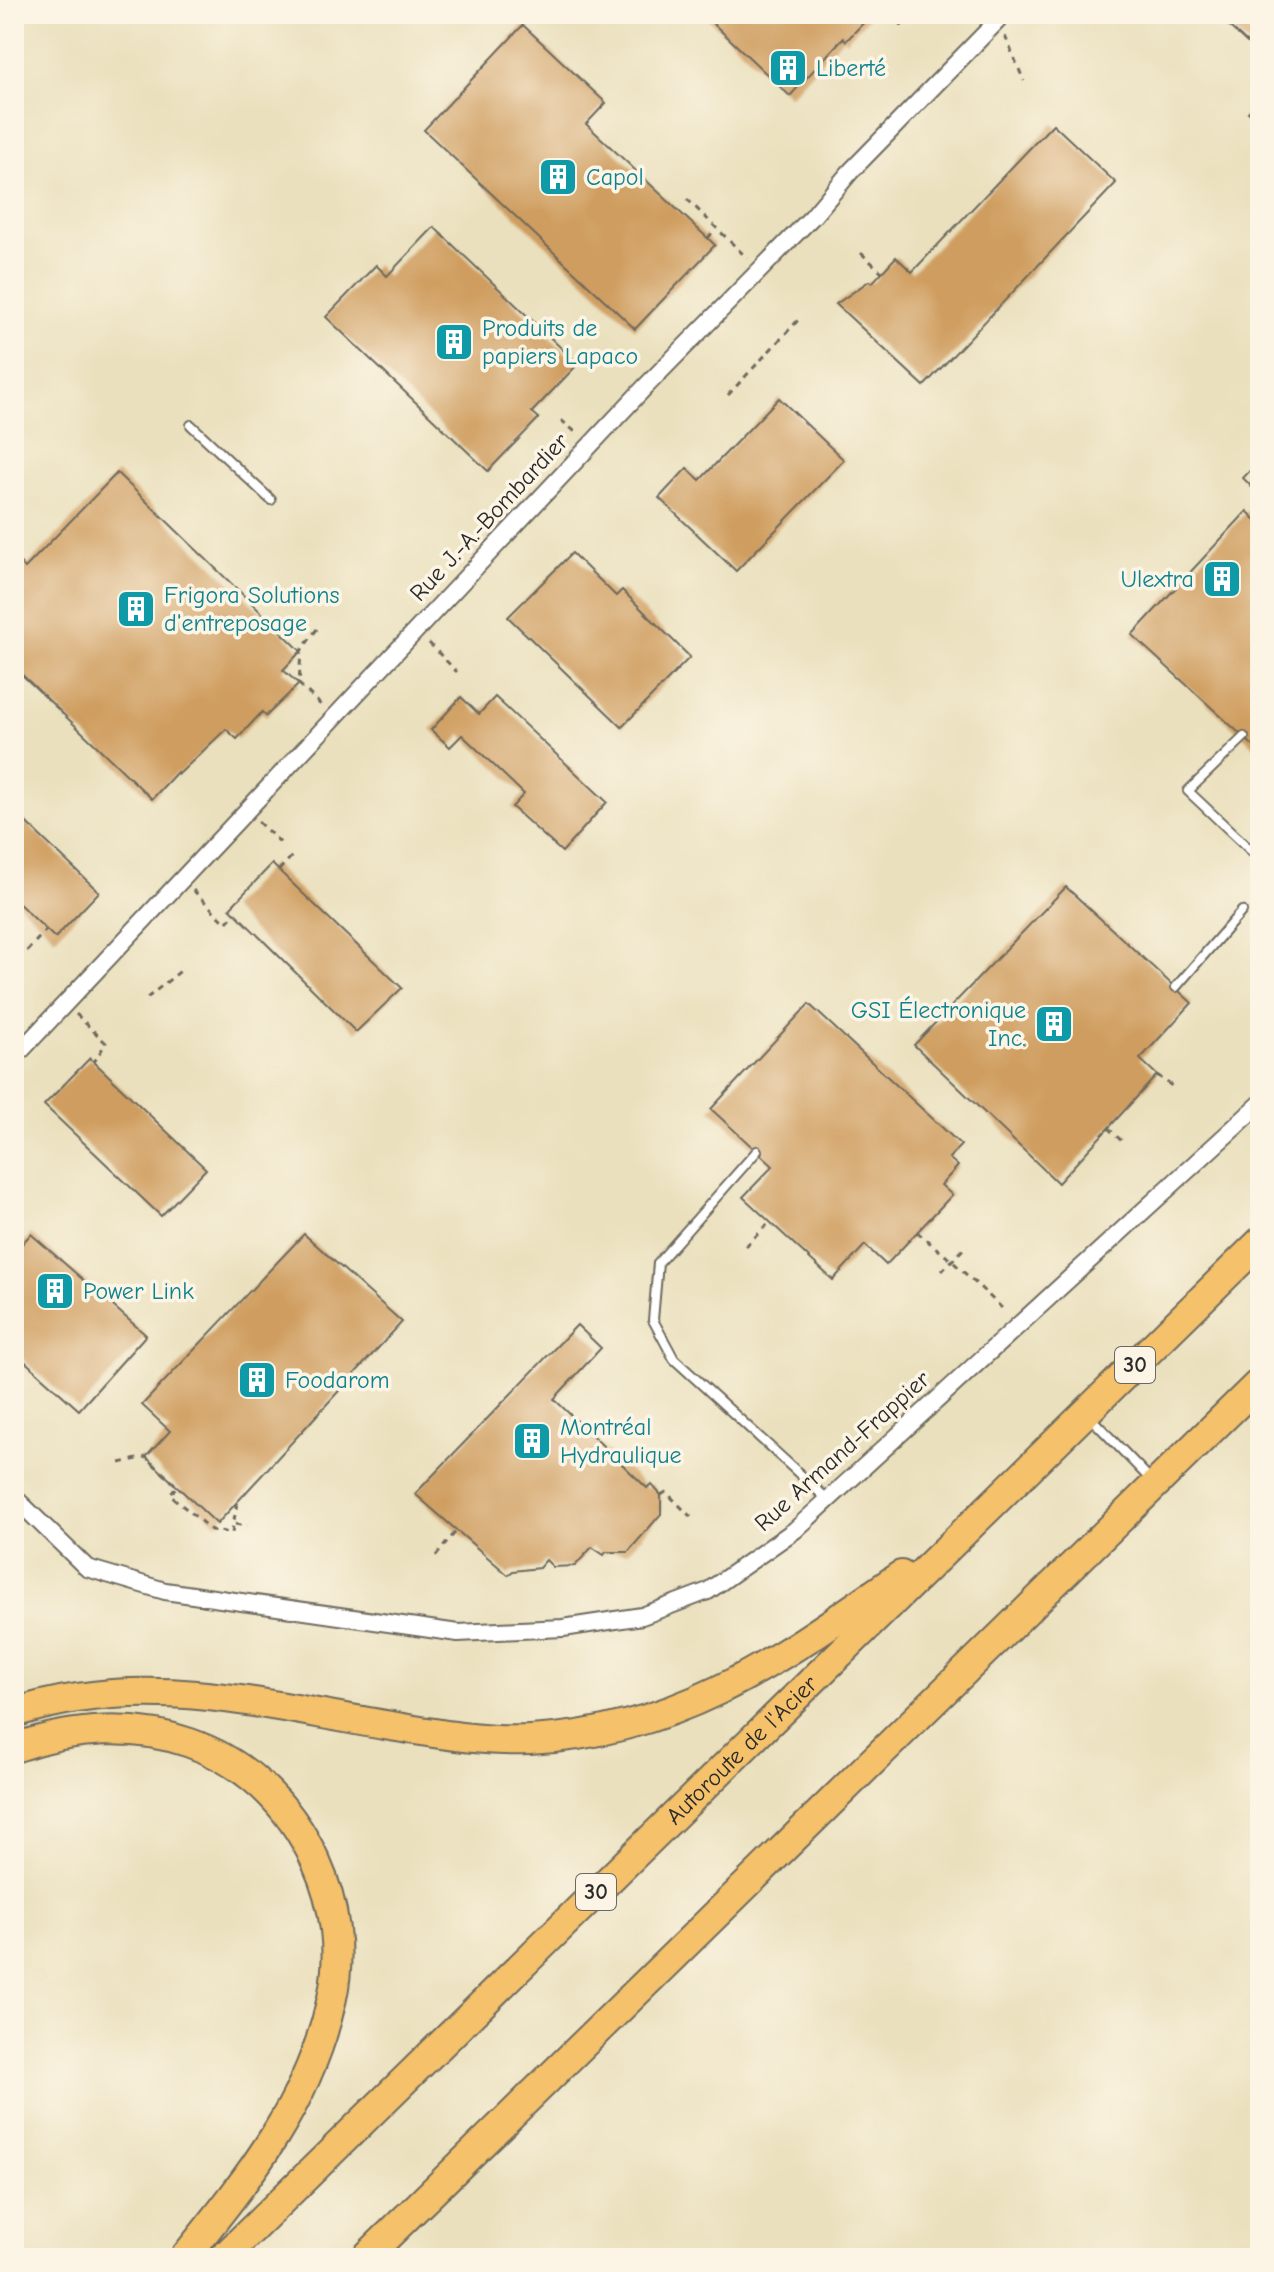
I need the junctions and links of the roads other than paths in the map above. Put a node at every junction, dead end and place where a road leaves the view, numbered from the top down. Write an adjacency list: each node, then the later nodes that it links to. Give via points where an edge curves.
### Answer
1 (1001, 17): 8 (street, Rue J.-A.-Bombardier)
2 (191, 425): 3 (lane)
3 (271, 500)
4 (1244, 737): 5 (lane, via 1188,791)
5 (1260, 859)
6 (1242, 911): 7 (lane)
7 (1176, 987)
8 (14, 1058)
9 (1260, 1104): 16 (street, Rue Armand-Frappier)
10 (757, 1151): 16 (lane, via 658,1263 653,1320 674,1359)
11 (1260, 1242): 13 (highway, Autoroute de l'Acier / 30)
12 (1260, 1382): 14 (highway)
13 (1086, 1413): 14 (lane); 17 (highway, Autoroute de l'Acier / 30)
14 (1155, 1484): 22 (highway)
15 (14, 1497): 16 (street, Rue Armand-Frappier, via 87,1568 165,1591 458,1633 563,1628 642,1616 708,1591)
16 (828, 1500)
17 (971, 1527): 18 (highway, via 766,1666 693,1703 608,1729 527,1740 466,1737 155,1691 96,1694); 21 (highway, Autoroute de l'Acier / 30)
18 (14, 1713)
19 (14, 1748): 20 (highway, via 72,1733 125,1729 212,1753 245,1772 278,1803 303,1837 325,1885 337,1960 321,2040 269,2148)
20 (184, 2258)
21 (223, 2258)
22 (365, 2258)

